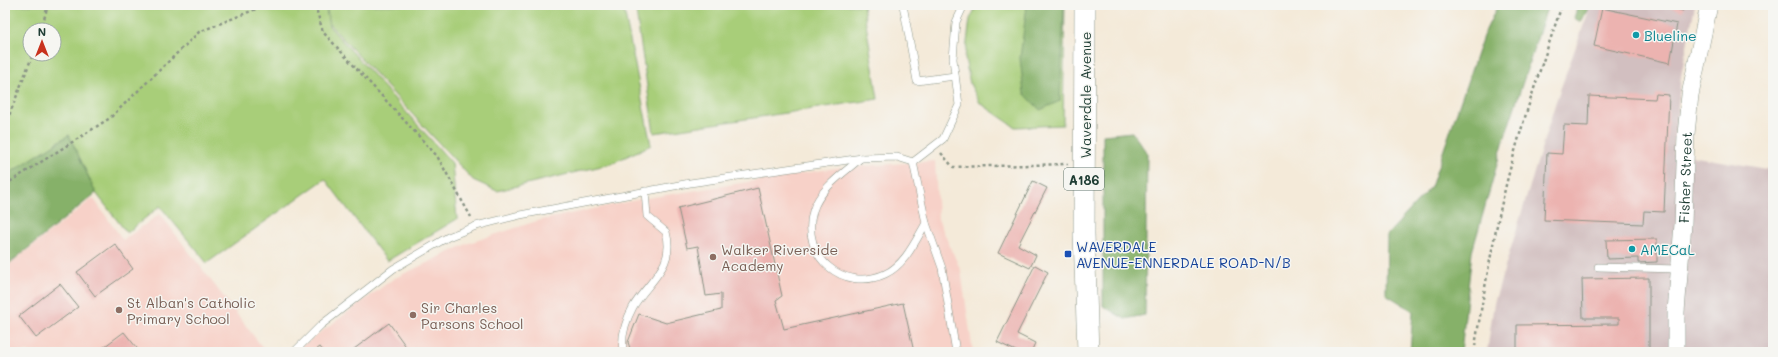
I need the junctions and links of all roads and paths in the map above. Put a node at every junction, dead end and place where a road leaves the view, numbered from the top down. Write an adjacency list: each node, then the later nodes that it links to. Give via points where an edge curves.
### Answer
1 (48, 5): 9 (path)
2 (266, 5): 17 (path, via 200,32 110,118)
3 (315, 5): 20 (path, via 323,32 437,156)
4 (903, 5): 11 (lane, via 917,81)
5 (964, 5): 11 (lane, via 956,22)
6 (1085, 5): 16 (main road, Waverdale Avenue / A186)
7 (1562, 5): 27 (path, via 1533,89 1509,174 1486,280)
8 (1709, 5): 22 (street, Fisher Street, via 1690,95)
9 (43, 22)
10 (30, 62): 12 (path)
11 (955, 76): 13 (lane, via 959,105 943,139)
12 (5, 126)
13 (935, 146): 15 (lane); 16 (path, via 953,166)
14 (862, 158): 15 (lane, via 897,157); 18 (lane); 19 (lane, via 830,185 819,198 813,211 811,228 814,246 822,261 834,272 856,279 886,274 906,255)
15 (913, 162): 19 (lane)
16 (1084, 164): 26 (main road, Waverdale Avenue / A186)
17 (5, 185)
18 (645, 191): 20 (lane); 24 (lane, via 647,216 666,232 668,250 664,264 653,283 633,307 624,330)
19 (926, 222): 25 (lane, via 942,268)
20 (476, 226): 23 (lane, via 442,240 393,269 321,325)
21 (1598, 267): 22 (lane)
22 (1679, 269): 28 (street, Fisher Street)
23 (294, 352)
24 (623, 352)
25 (956, 352)
26 (1088, 352)
27 (1474, 352)
28 (1676, 352)

